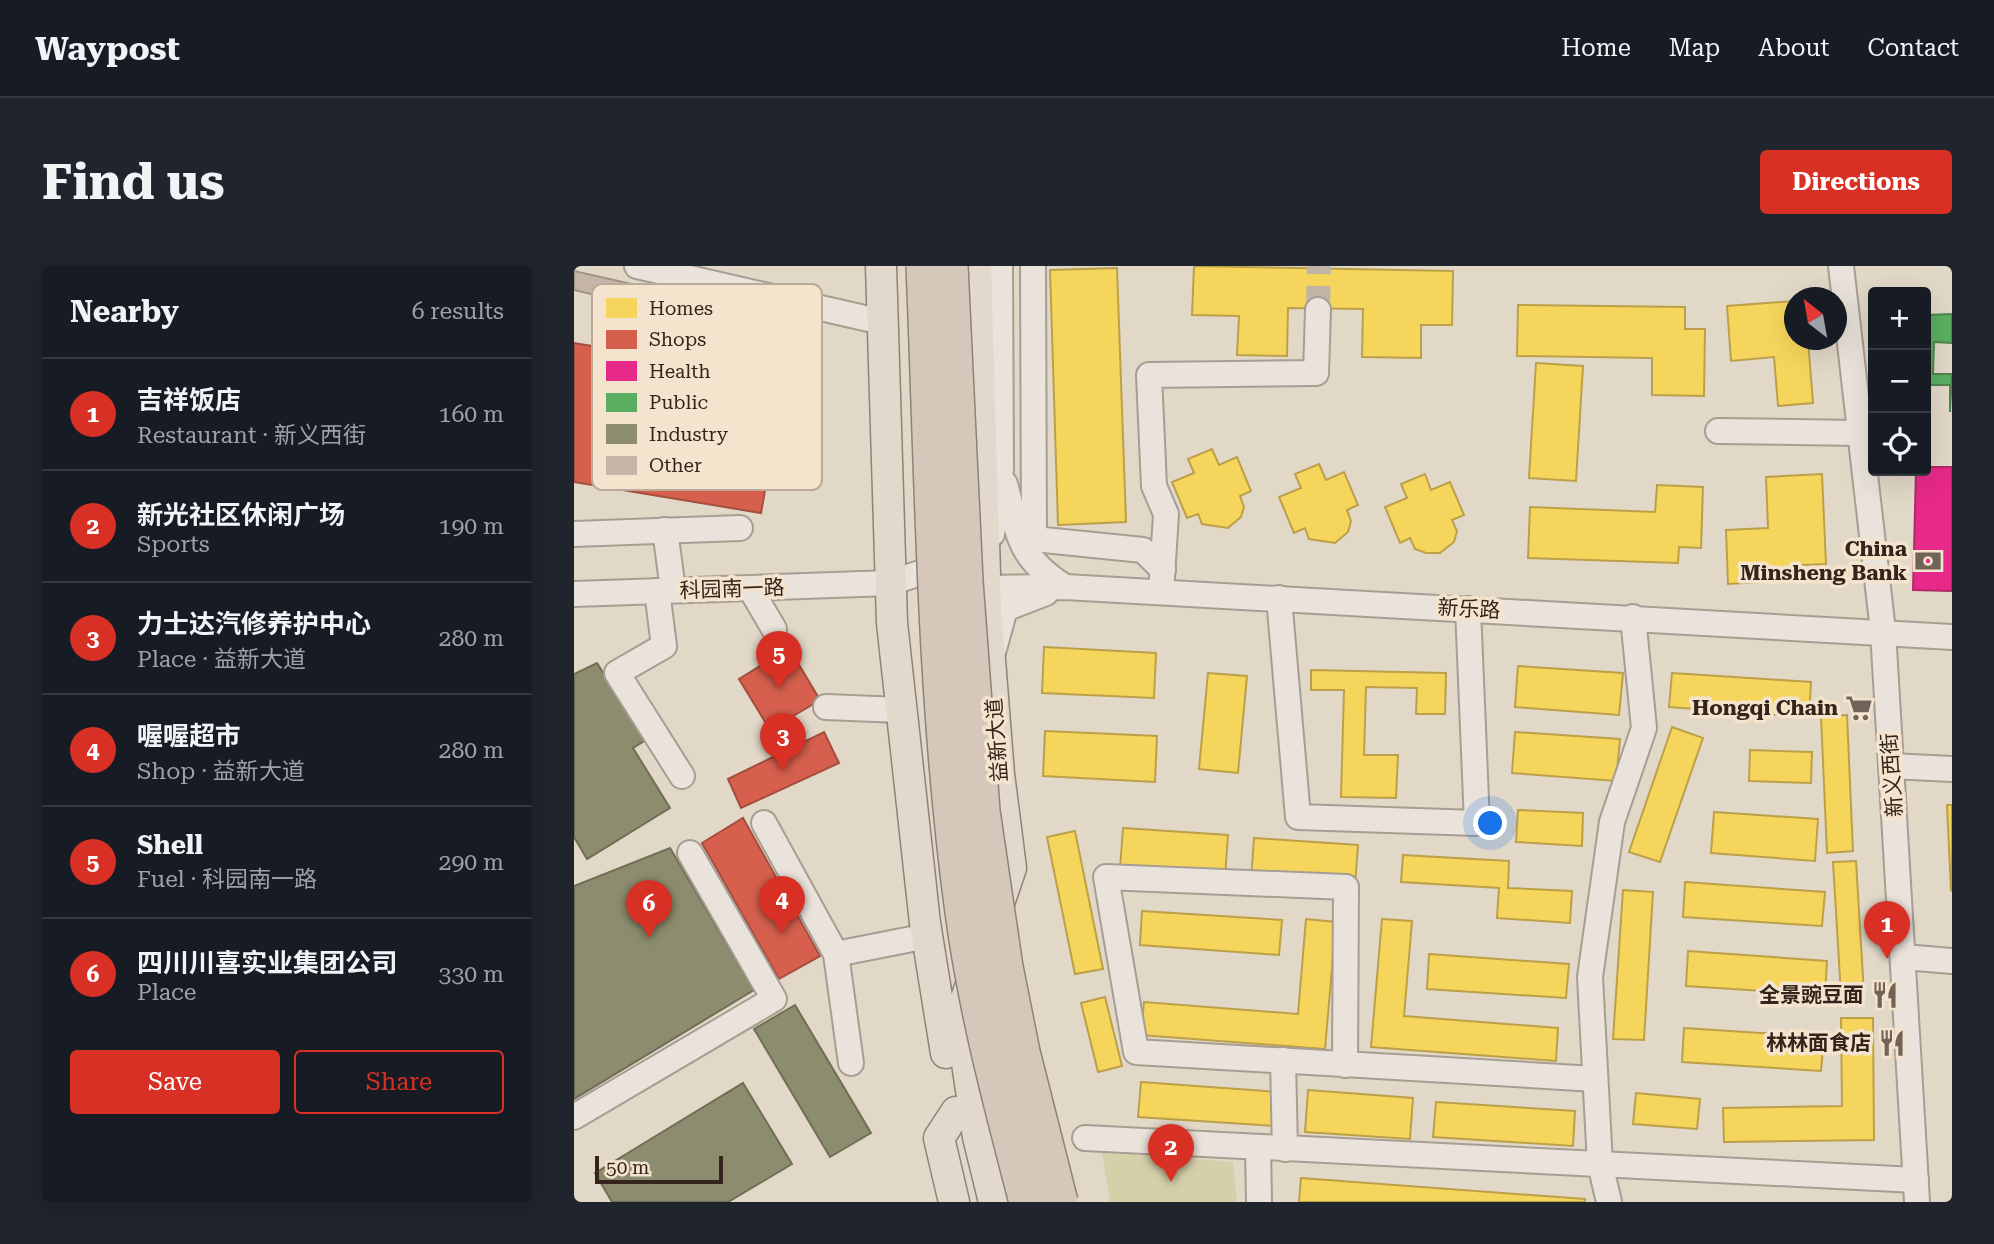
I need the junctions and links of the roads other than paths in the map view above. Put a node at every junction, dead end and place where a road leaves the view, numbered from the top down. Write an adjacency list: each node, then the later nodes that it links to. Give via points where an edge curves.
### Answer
1 (637, 266): 10 (street)
2 (881, 266): 13 (main road, 益新大道)
3 (924, 266): 61 (highway, bridge, via 951,806 963,914 986,1044)
4 (939, 266): 17 (street)
5 (950, 266): 62 (highway, bridge, via 982,811 1005,967)
6 (976, 266): 16 (main road, 益新大道)
7 (1000, 266): 16 (street)
8 (1033, 266): 21 (street, via 1034,540 1143,550)
9 (1842, 266): 15 (street, 新义西街)
10 (716, 284)
11 (822, 308): 13 (street)
12 (1318, 310): 21 (street, via 1316,373 1149,375 1154,486 1166,514)
13 (882, 322): 22 (main road, 益新大道)
14 (1718, 431): 15 (street)
15 (1860, 433): 33 (street, 新义西街)
16 (991, 460): 23 (street, via 1023,548 1040,572); 25 (main road, 益新大道)
17 (948, 496): 22 (street, 科园南一路, via 943,542 926,571); 25 (street, via 970,573)
18 (740, 528): 19 (street)
19 (665, 530): 20 (street); 26 (street)
20 (574, 534)
21 (1162, 581): 23 (street, 新乐路); 28 (street, 新乐路)
22 (890, 583): 24 (street, 科园南一路); 31 (main road, 益新大道)
23 (1065, 587): 25 (street, 新乐路); 35 (street, via 1005,609)
24 (750, 588): 26 (street, 科园南一路); 32 (street)
25 (985, 588): 31 (main road, via 979,666 970,703 958,716 939,722 924,717); 35 (main road, 益新大道)
26 (665, 591): 27 (street, 科园南一路); 40 (street, via 664,646 618,673)
27 (574, 594)
28 (1279, 598): 29 (street, 新乐路); 29 (street, via 1298,817 1478,823)
29 (1468, 609): 30 (street, 新乐路)
30 (1633, 617): 33 (street, 新乐路); 50 (street, via 1644,728 1612,822 1592,964)
31 (892, 623): 37 (main road, 益新大道)
32 (774, 629)
33 (1883, 631): 34 (street, 新乐路); 38 (street, 新义西街)
34 (1952, 637)
35 (992, 660): 52 (main road, 益新大道, via 1011,868 960,1016)
36 (825, 707): 37 (street)
37 (900, 710): 43 (main road, 益新大道)
38 (1891, 766): 39 (street); 45 (street, 新义西街)
39 (1952, 769)
40 (682, 776)
41 (764, 823): 44 (street)
42 (690, 853): 51 (street, via 774,999)
43 (927, 936): 44 (street); 52 (main road, 益新大道)
44 (835, 954): 48 (street)
45 (1904, 957): 46 (street); 57 (street, 新义西街)
46 (1952, 961)
47 (1283, 1060): 49 (street); 49 (street, via 1136,1052 1106,877 1346,887); 55 (street)
48 (852, 1063)
49 (1345, 1065): 50 (street)
50 (1595, 1079): 56 (street)
51 (574, 1117)
52 (965, 1129): 58 (main road, via 939,1138); 59 (main road, 益新大道); 60 (main road, 益新大道)
53 (1085, 1138): 54 (street)
54 (1258, 1148): 55 (street); 63 (street)
55 (1285, 1149): 56 (street)
56 (1600, 1164): 57 (street); 64 (street)
57 (1917, 1191)
58 (954, 1202)
59 (975, 1202)
60 (994, 1202)
61 (1027, 1202)
62 (1060, 1202)
63 (1259, 1202)
64 (1609, 1202)

